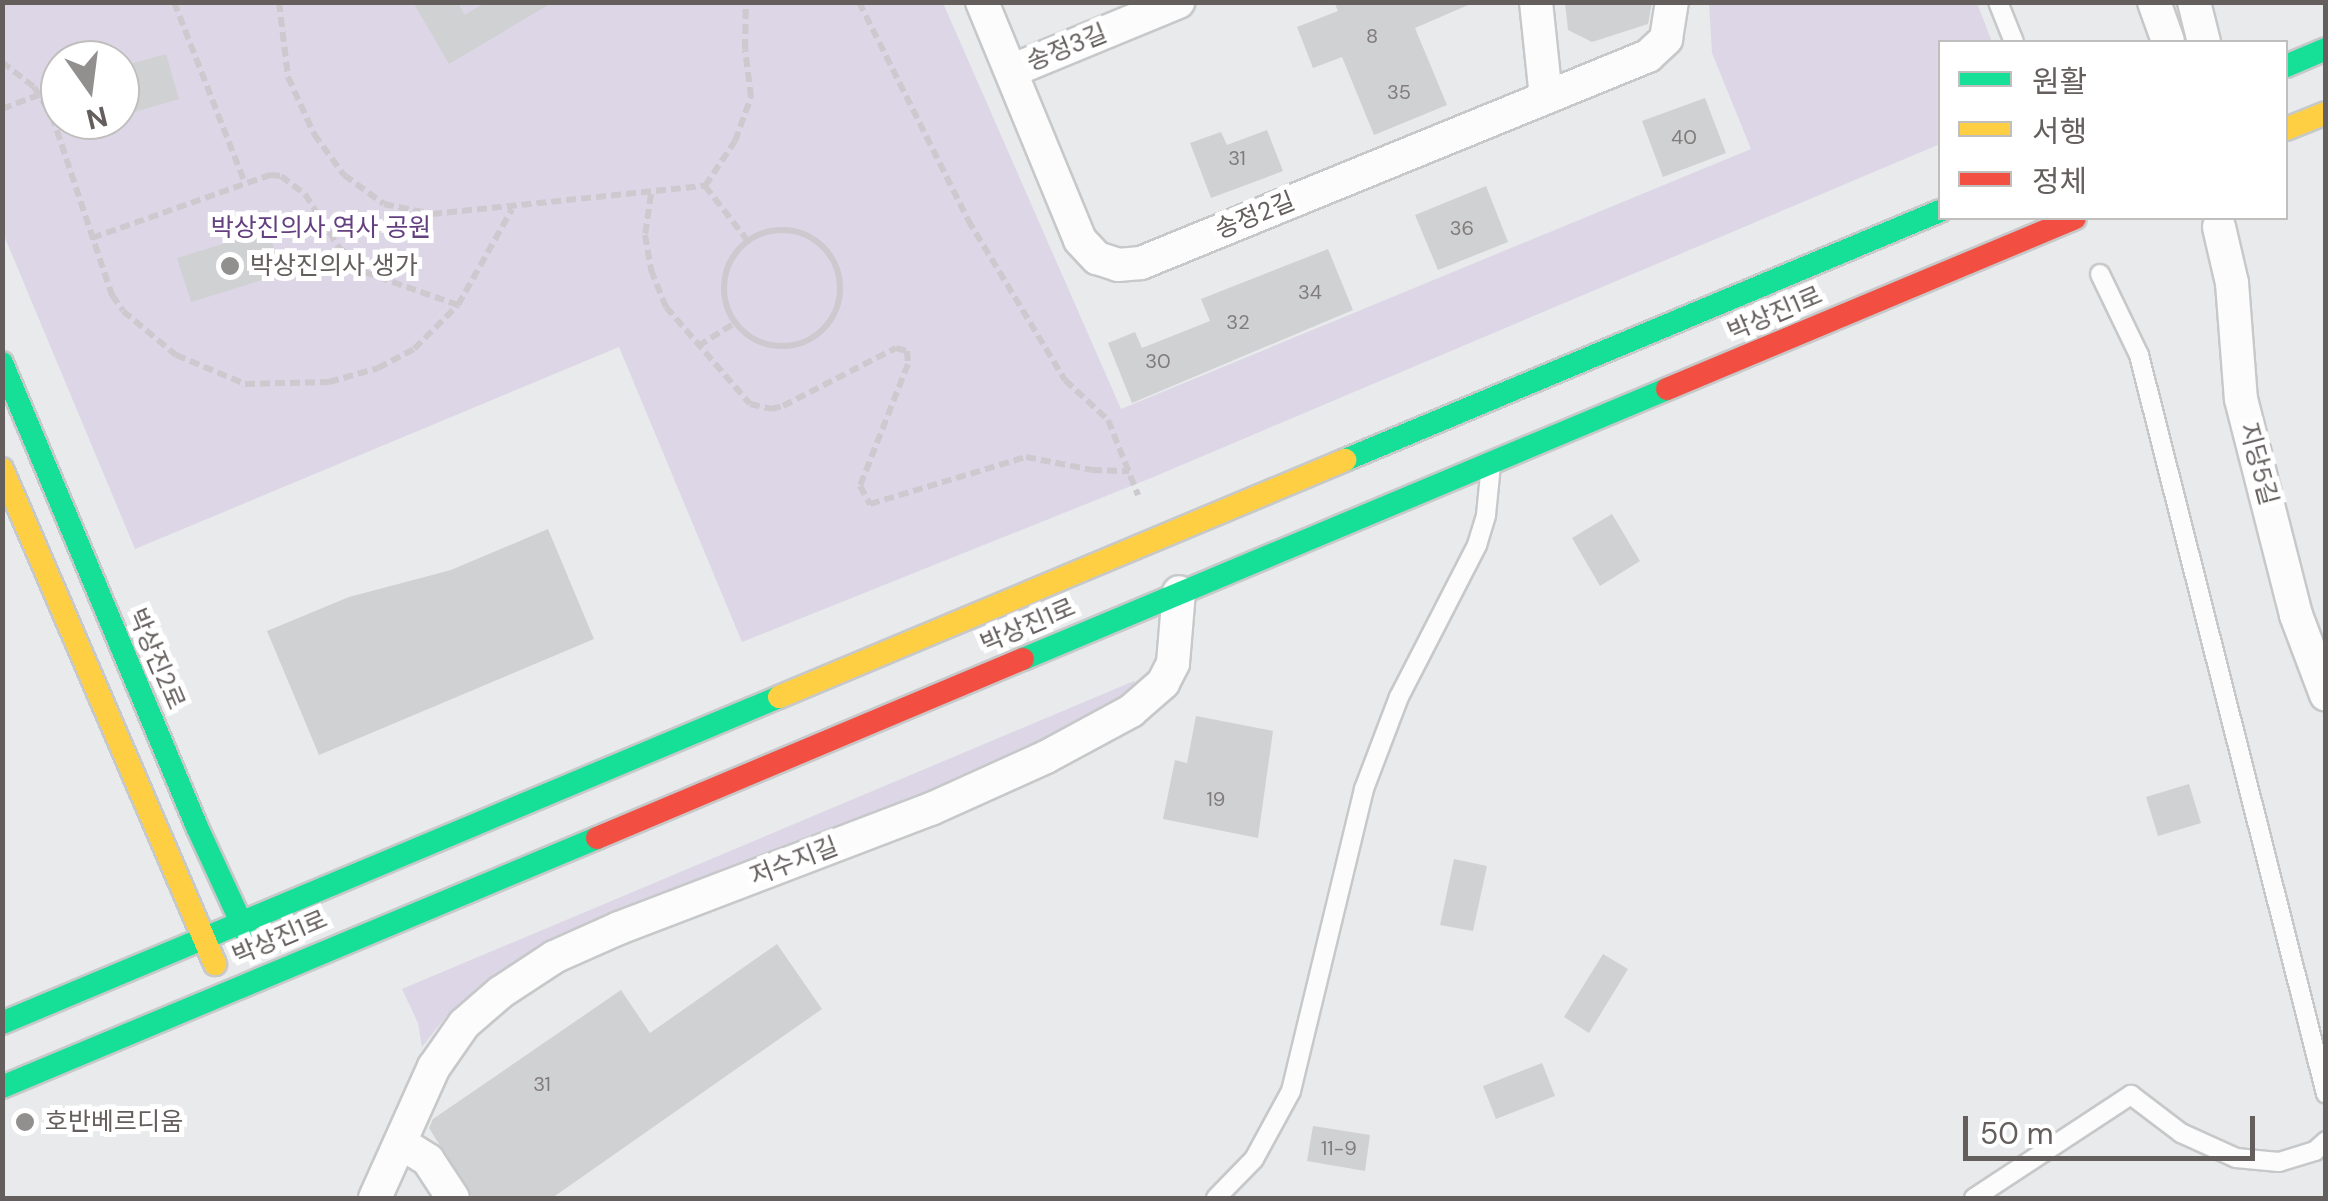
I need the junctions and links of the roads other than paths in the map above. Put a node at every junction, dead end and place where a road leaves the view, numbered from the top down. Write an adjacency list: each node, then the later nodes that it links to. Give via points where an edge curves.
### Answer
1 (982, 2): 13 (street, 송정2길)
2 (1178, 2): 13 (street, 송정3길)
3 (1536, 2): 14 (street)
4 (1672, 2): 14 (street, 송정2길, via 1666,39 1648,56)
5 (1998, 2): 8 (lane)
6 (2154, 2): 9 (street)
7 (2194, 2): 10 (street)
8 (2013, 40)
9 (2168, 40)
10 (2204, 40)
11 (2326, 49): 12 (street)
12 (2288, 65)
13 (1011, 71): 14 (street, 송정2길, via 1080,240 1097,258 1118,266 1141,263)
14 (1546, 97)
15 (2326, 113): 16 (street)
16 (2288, 129)
17 (1938, 212): 26 (street, 박상진1로)
18 (2070, 220): 22 (street, 박상진1로)
19 (2220, 227): 25 (street, 지당5길, via 2232,283 2241,399 2296,615)
20 (2100, 274): 32 (lane, via 2144,374)
21 (2, 364): 26 (street, 박상진2로)
22 (1491, 464): 24 (street, 박상진1로); 37 (lane, via 1477,545 1406,681 1364,789 1291,1091 1254,1159)
23 (2, 469): 27 (street)
24 (1180, 592): 28 (street, 박상진1로); 34 (street, 저수지길, via 1173,663 1163,683 1131,711 932,808 554,958 464,1024 434,1066)
25 (2326, 695)
26 (241, 921): 27 (street, 박상진1로); 28 (street, 박상진2로)
27 (203, 938): 29 (street); 30 (street, 박상진1로)
28 (265, 974): 29 (street, 박상진1로)
29 (227, 990): 31 (street, 박상진1로)
30 (2, 1023)
31 (2, 1086)
32 (2326, 1094)
33 (2326, 1141): 38 (lane, via 2279,1162 2236,1158 2182,1133 2131,1095)
34 (400, 1143): 35 (street, 저수지길); 36 (street, via 428,1160)
35 (375, 1198)
36 (453, 1198)
37 (1216, 1198)
38 (1974, 1198)

